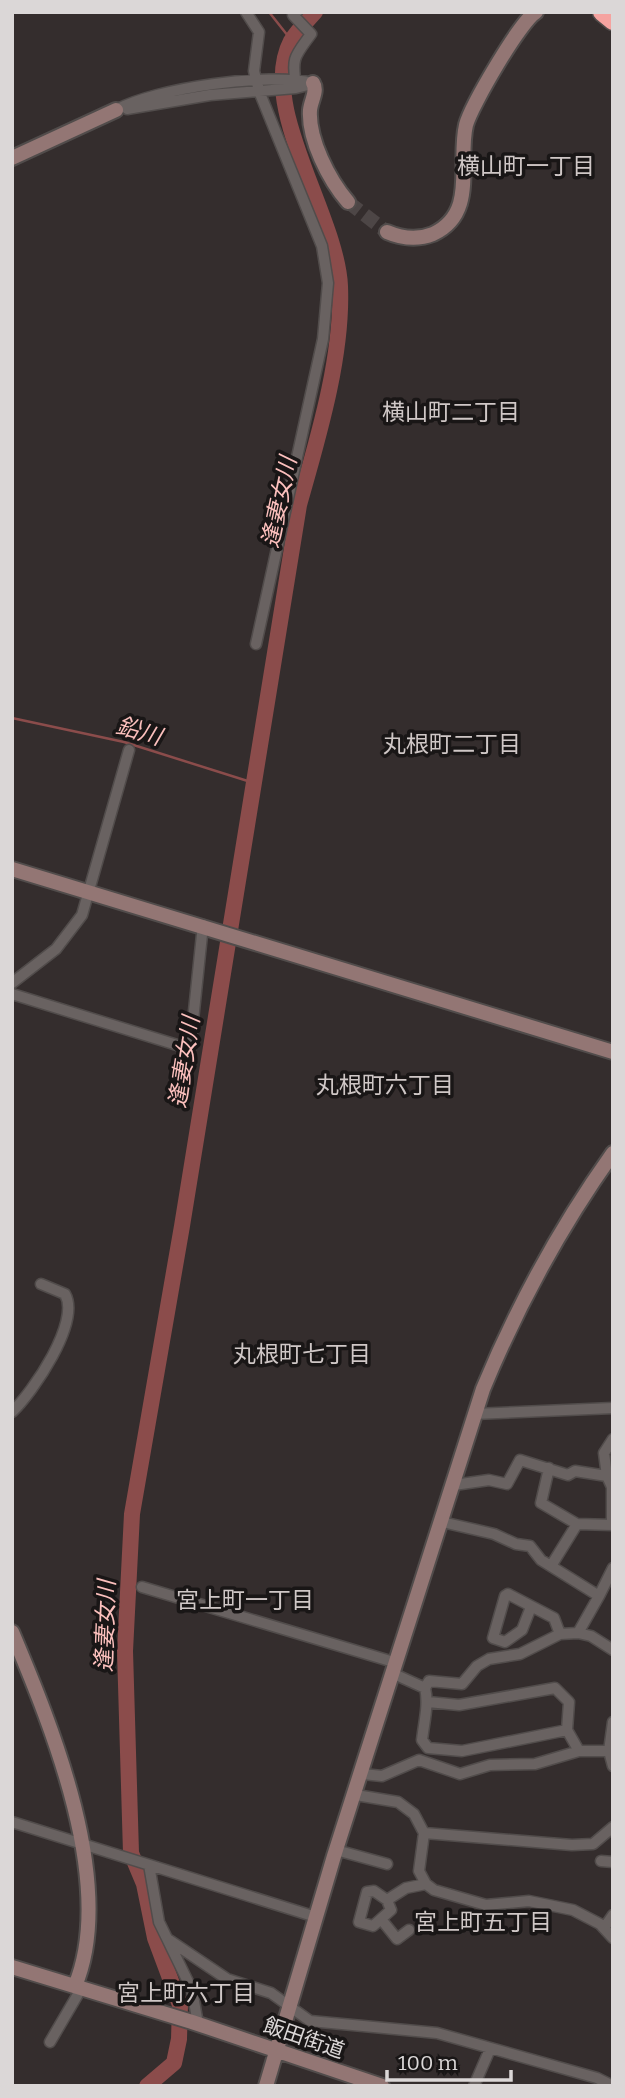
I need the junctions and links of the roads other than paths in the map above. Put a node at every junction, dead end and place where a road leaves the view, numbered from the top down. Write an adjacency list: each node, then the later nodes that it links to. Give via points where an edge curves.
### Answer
1 (246, 12): 8 (street, via 260,32 254,71)
2 (536, 12): 12 (street, via 511,41 467,123 461,162 463,196 454,218 430,236 398,237)
3 (602, 12): 5 (highway)
4 (295, 14): 6 (street, via 312,34 294,57)
5 (613, 21)
6 (294, 82): 7 (street); 8 (street)
7 (313, 83): 11 (street, via 316,89 310,110 320,154 333,184)
8 (262, 86): 9 (street); 13 (street, via 322,246 328,283 323,339)
9 (116, 110): 10 (street)
10 (12, 158)
11 (348, 202)
12 (387, 232)
13 (257, 644)
14 (129, 750): 16 (street)
15 (12, 869): 16 (street)
16 (90, 891): 17 (street); 18 (street, via 70,934)
17 (207, 927): 19 (street, via 190,1049); 20 (street)
18 (12, 983)
19 (12, 994)
20 (613, 1052)
21 (613, 1153): 22 (street)
22 (606, 1172): 26 (street, via 522,1306)
23 (41, 1284): 25 (street, via 65,1294 68,1314 46,1367)
24 (613, 1408): 26 (street)
25 (12, 1412)
26 (474, 1414): 30 (street)
27 (613, 1439): 29 (street, via 604,1452)
28 (549, 1468): 29 (street, via 568,1475 575,1471); 30 (street, via 520,1460 507,1484 489,1480); 32 (street, via 541,1503)
29 (607, 1476): 33 (street, via 612,1487)
30 (454, 1485): 31 (street)
31 (442, 1522): 34 (street, via 530,1546); 43 (street)
32 (577, 1524): 33 (street); 34 (street)
33 (612, 1525)
34 (551, 1566): 37 (street)
35 (613, 1568): 37 (street)
36 (142, 1587): 43 (street)
37 (599, 1596): 40 (street)
38 (531, 1607): 41 (street, via 522,1630 505,1642 493,1638 508,1594 554,1618)
39 (12, 1632): 56 (street, via 54,1735)
40 (578, 1633): 41 (street); 42 (street)
41 (560, 1634): 44 (street, via 520,1654 489,1659 462,1684 429,1681)
42 (613, 1650)
43 (396, 1669): 44 (street); 51 (street)
44 (425, 1688): 45 (street)
45 (428, 1702): 47 (street, via 459,1705 555,1688 569,1702); 47 (street, via 422,1740 428,1748 461,1751)
46 (613, 1722): 49 (street)
47 (567, 1730): 48 (street)
48 (579, 1751): 49 (street); 51 (street, via 548,1762 490,1765 460,1774 419,1759 382,1776)
49 (609, 1751): 50 (street)
50 (613, 1766)
51 (363, 1774): 52 (street)
52 (356, 1795): 55 (street, via 402,1803); 57 (street)
53 (12, 1822): 56 (street)
54 (613, 1827): 55 (street, via 593,1844)
55 (424, 1833): 62 (street, via 419,1871)
56 (79, 1840): 60 (street); 72 (street, via 87,1893)
57 (336, 1850): 61 (street); 65 (street)
58 (601, 1861): 59 (street)
59 (613, 1863)
60 (147, 1864): 65 (street); 70 (street, via 154,1904)
61 (387, 1864)
62 (426, 1884): 63 (street, via 406,1888); 67 (street, via 486,1905 514,1900 555,1905 586,1915)
63 (387, 1900): 66 (street, via 391,1909); 66 (street, via 368,1892 358,1918 370,1927)
64 (613, 1915): 67 (street)
65 (316, 1917): 73 (street)
66 (381, 1919): 68 (street, via 397,1939)
67 (604, 1928): 69 (street)
68 (409, 1930)
69 (613, 1938)
70 (169, 1940): 73 (street, via 234,1982); 74 (street, via 192,1990)
71 (12, 1967): 72 (street, 飯田街道)
72 (78, 1987): 74 (street, 飯田街道); 75 (street)
73 (290, 2004): 76 (street, via 310,2021 437,2033); 77 (street)
74 (195, 2023): 77 (street, 飯田街道)
75 (50, 2042)
76 (490, 2049): 80 (street); 81 (street)
77 (276, 2052): 78 (street); 79 (street, 飯田街道)
78 (266, 2086)
79 (382, 2086)
80 (474, 2086)
81 (613, 2086)

